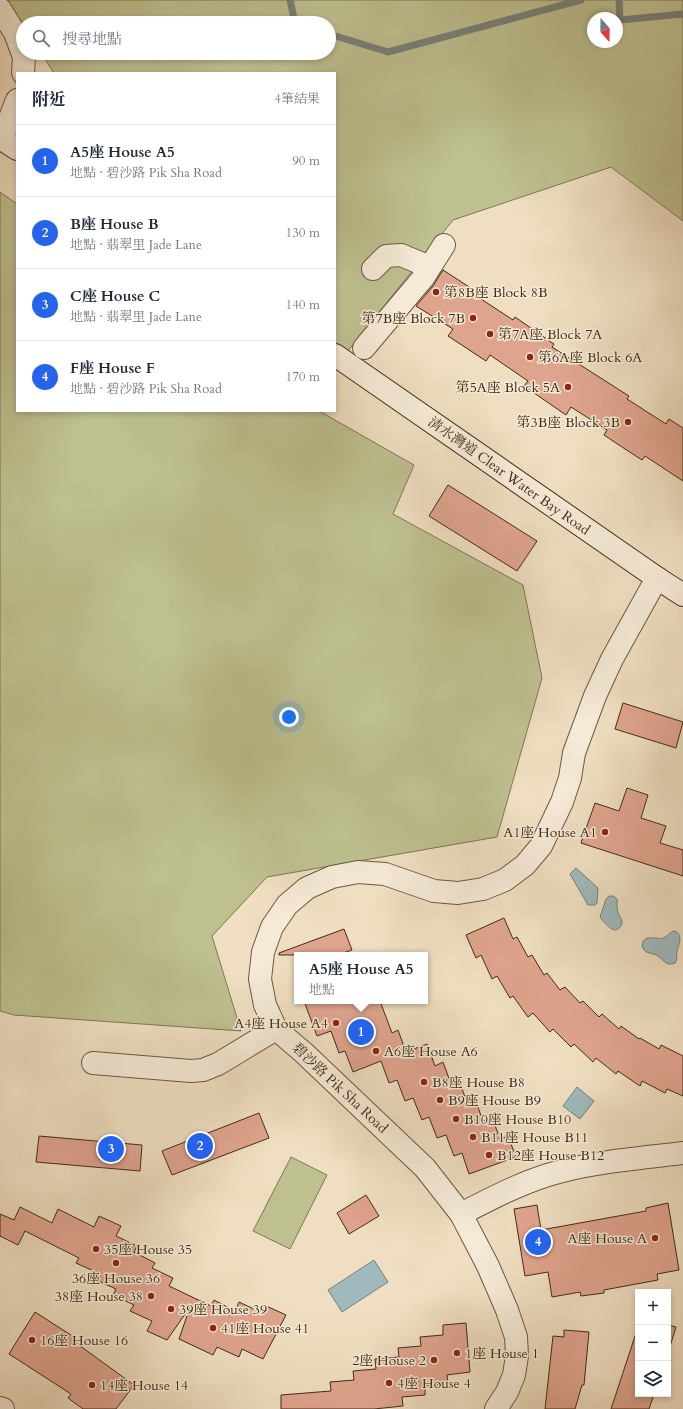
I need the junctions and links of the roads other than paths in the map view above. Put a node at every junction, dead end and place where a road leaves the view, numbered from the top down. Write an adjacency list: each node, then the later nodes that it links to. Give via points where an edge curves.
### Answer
1 (0, 9): 2 (street)
2 (16, 36)
3 (24, 60): 4 (street)
4 (23, 72)
5 (16, 104): 6 (street)
6 (6, 142)
7 (444, 245): 8 (street)
8 (430, 267): 9 (street, via 401,255 386,256); 10 (street)
9 (373, 269)
10 (364, 348)
11 (336, 356): 12 (street, 清水灣道 Clear Water Bay Road)
12 (656, 578): 13 (street, 清水灣道 Clear Water Bay Road); 14 (street, 碧沙路 Pik Sha Road, via 595,696 574,753 570,778 562,802 533,857 506,880 483,890 458,893 434,891 385,874 358,872 332,877 307,888 287,905 272,927 263,952 260,979 262,992)
13 (683, 595)
14 (276, 1029): 15 (street, via 218,1064 203,1070); 17 (street, 碧沙路 Pik Sha Road, via 425,1168)
15 (93, 1063)
16 (683, 1153): 17 (street, via 562,1171 529,1181)
17 (461, 1214): 20 (street, 碧沙路 Pik Sha Road, via 488,1266 516,1337 514,1375)
18 (0, 1408): 19 (street)
19 (3, 1409)
20 (496, 1409)

